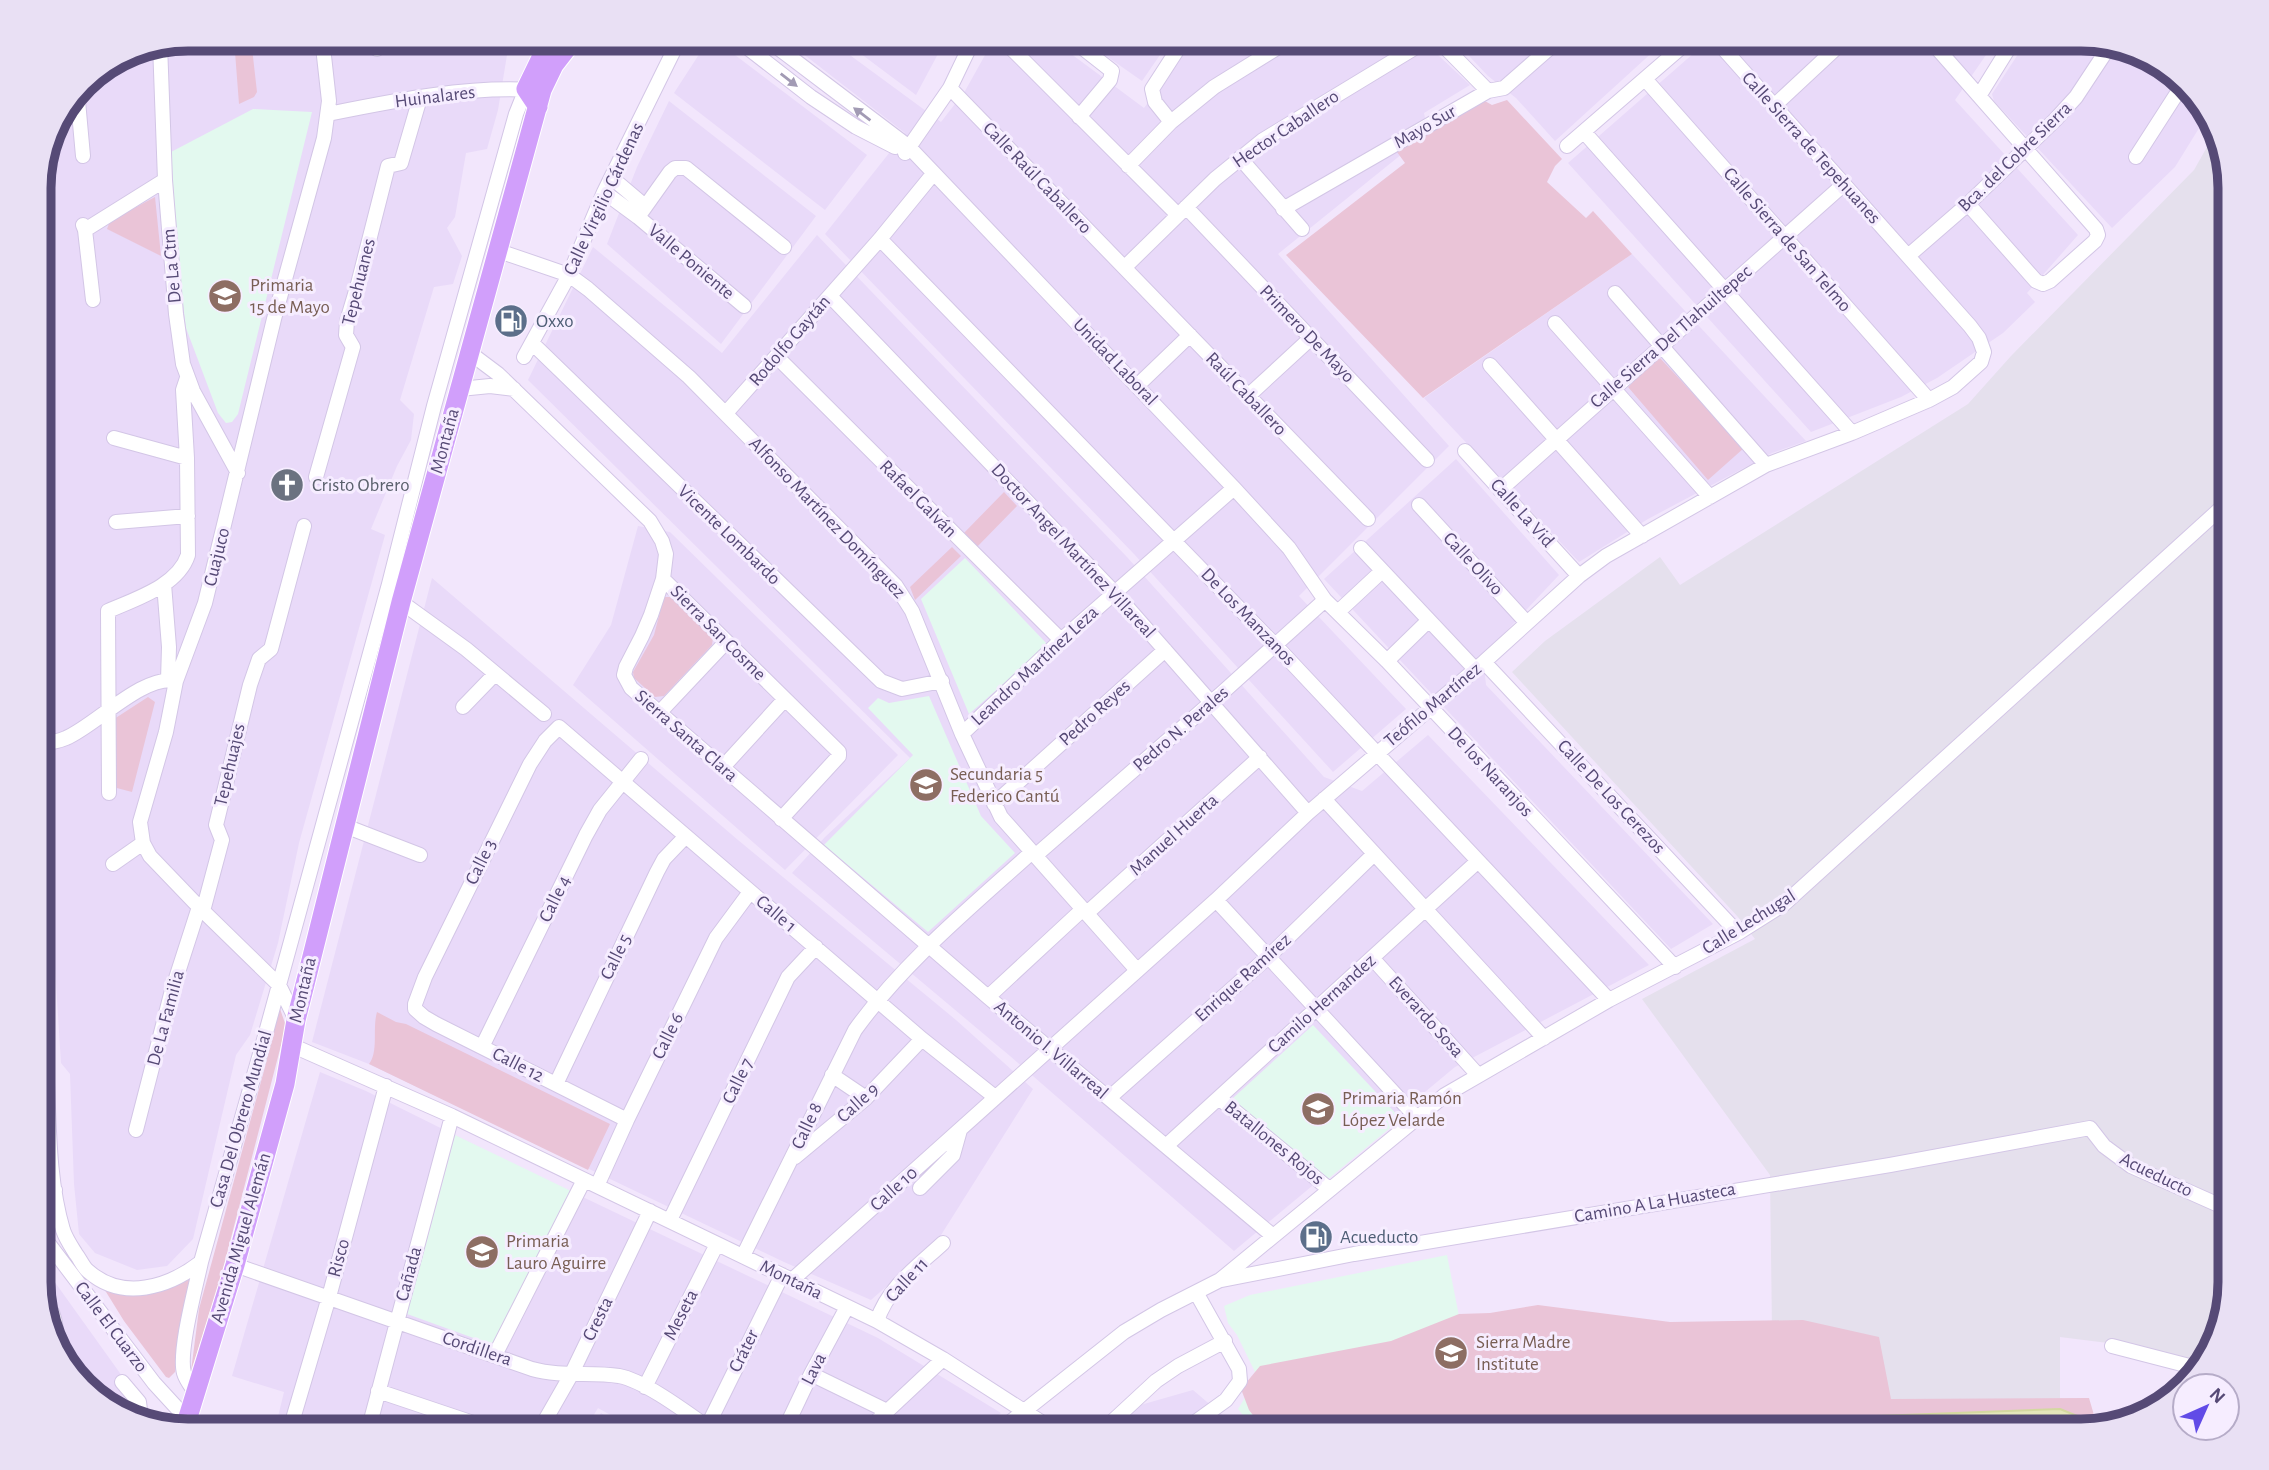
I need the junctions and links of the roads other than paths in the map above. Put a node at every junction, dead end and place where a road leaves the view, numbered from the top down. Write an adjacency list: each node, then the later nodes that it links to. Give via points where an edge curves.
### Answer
1 (323, 51): 31 (street, Cuajuco)
2 (546, 51): 26 (main road, Montaña, via 539,62)
3 (565, 51): 26 (main road, Montaña)
4 (674, 51): 43 (street, Calle Virgilio Cárdenas)
5 (752, 51): 37 (street, Unidad Laboral, one-way to 37, via 856,127)
6 (782, 51): 37 (street, Unidad Laboral, one-way to 6)
7 (968, 51): 23 (street)
8 (1014, 51): 32 (street, Primero De Mayo)
9 (1094, 51): 32 (street, via 1112,75)
10 (1177, 51): 33 (street, via 1152,89 1155,102)
11 (1272, 51): 33 (street, via 1227,78)
12 (1409, 51): 40 (street, Hector Caballero)
13 (1449, 51): 24 (street)
14 (1546, 51): 24 (street, Mayo Sur, via 1504,88)
15 (1677, 51): 22 (street)
16 (1725, 51): 30 (street, Calle Sierra de Tepehuanes)
17 (1939, 51): 27 (street)
18 (2007, 51): 27 (street)
19 (1831, 52): 30 (street)
20 (160, 53): 44 (street, De La Ctm)
21 (2105, 53): 36 (street, Bca. del Cobre Sierra, via 2076,97)
22 (1645, 79): 34 (street); 52 (street, Calle Sierra de San Telmo)
23 (950, 88): 37 (street); 57 (street, Calle Raúl Caballero)
24 (1488, 91): 48 (street, Mayo Sur)
25 (2178, 91): 39 (street)
26 (535, 95): 28 (street, Huinalares); 55 (main road, Montaña); 80 (street, Montaña, via 516,114)
27 (1979, 96): 36 (street)
28 (420, 98): 31 (street, Huinalares); 90 (street, Tepehuanes, via 394,165 347,321 346,335 353,347)
29 (78, 106): 38 (street)
30 (1774, 106): 45 (street, Calle Sierra de Tepehuanes)
31 (328, 114): 89 (street, Cuajuco)
32 (1079, 117): 41 (street, Primero De Mayo)
33 (1171, 122): 41 (street)
34 (1584, 132): 35 (street); 59 (street)
35 (1567, 146)
36 (2026, 149): 47 (street, Bca. del Cobre Sierra); 47 (street, via 2096,229 2095,241 2043,284)
37 (910, 152): 42 (street, Unidad Laboral)
38 (83, 156)
39 (2136, 157)
40 (1240, 158): 48 (street); 49 (street, Hector Caballero)
41 (1128, 166): 49 (street, Primero De Mayo)
42 (933, 174): 53 (street, Rodolfo Gaytán); 74 (street, Unidad Laboral)
43 (612, 178): 46 (street, Calle Virgilio Cárdenas); 50 (street, Valle Poniente)
44 (166, 180): 62 (street, via 84,228); 73 (street, De La Ctm, via 176,314)
45 (1843, 185): 52 (street, Calle Sierra Del Tlahuiltepec); 56 (street, Calle Sierra de Tepehuanes)
46 (604, 192): 50 (street, Valle Poniente); 58 (street, Calle Virgilio Cárdenas)
47 (1968, 204): 56 (street, Bca. del Cobre Sierra)
48 (1283, 209): 51 (street)
49 (1182, 211): 57 (street, Hector Caballero); 66 (street, Primero De Mayo)
50 (642, 212): 54 (street, Valle Poniente, via 670,172 686,168); 63 (street, Valle Poniente)
51 (1302, 229)
52 (1785, 237): 59 (street, Calle Sierra Del Tlahuiltepec); 79 (street, Calle Sierra de San Telmo)
53 (880, 239): 61 (street, Rodolfo Gaytán); 101 (street, De Los Manzanos)
54 (784, 247)
55 (499, 251): 58 (street, Alfonso Martínez Domínguez); 69 (main road, Montaña)
56 (1908, 256): 79 (street, Calle Sierra de Tepehuanes, via 1970,326 1984,352 1971,373)
57 (1125, 267): 65 (street, Raúl Caballero)
58 (569, 275): 67 (street, Calle Virgilio Cárdenas); 81 (street, Alfonso Martínez Domínguez)
59 (1724, 289): 68 (street, Calle Sierra Del Tlahuiltepec); 82 (street)
60 (1615, 293): 68 (street)
61 (830, 296): 71 (street, Rodolfo Gaytán); 109 (street, Doctor Angel Martínez Villareal)
62 (93, 300)
63 (744, 306)
64 (1555, 323): 75 (street)
65 (1190, 335): 74 (street); 78 (street, Raúl Caballero)
66 (1311, 338): 78 (street); 87 (street, Primero De Mayo)
67 (532, 342): 70 (street, Calle Virgilio Cárdenas); 123 (street, Vicente Lombardo, via 881,681 902,689)
68 (1661, 346): 75 (street, Calle Sierra Del Tlahuiltepec); 88 (street)
69 (470, 353): 76 (main road, Montaña); 77 (street, Sierra San Cosme)
70 (524, 358)
71 (777, 358): 81 (street, Rodolfo Gaytán); 115 (street, Rafael Galván)
72 (1490, 365): 84 (street)
73 (187, 378): 86 (street, via 183,390); 89 (street, De La Ctm)
74 (1138, 385): 91 (street, Unidad Laboral)
75 (1613, 388): 84 (street, Calle Sierra Del Tlahuiltepec); 93 (street)
76 (460, 389): 77 (street); 80 (main road, Montaña)
77 (514, 389): 107 (street, Sierra San Cosme, via 650,521 666,554)
78 (1248, 397): 97 (street, Raúl Caballero)
79 (1929, 400): 82 (street, Teófilo Martínez)
80 (443, 410): 103 (main road, Montaña)
81 (726, 413): 123 (street, Alfonso Martínez Domínguez, via 896,586 912,611)
82 (1852, 433): 88 (street, Teófilo Martínez)
83 (114, 438): 86 (street)
84 (1555, 439): 92 (street, Calle Sierra Del Tlahuiltepec); 100 (street)
85 (1465, 451): 92 (street, Calle La Vid)
86 (187, 458): 96 (street)
87 (1427, 460)
88 (1766, 465): 93 (street, Teófilo Martínez)
89 (238, 473): 122 (street, Cuajuco, via 205,603)
90 (316, 477)
91 (1234, 488): 101 (street, Leandro Martínez Leza); 105 (street, Unidad Laboral, via 1289,548)
92 (1500, 490): 106 (street, Calle La Vid)
93 (1710, 496): 100 (street, Teófilo Martínez)
94 (1419, 505): 114 (street, Calle Olivo)
95 (2218, 512): 158 (street, Calle Lechugal, via 1784,904)
96 (188, 516): 98 (street); 108 (street, via 188,555 181,570)
97 (1368, 519)
98 (116, 522)
99 (304, 526): 155 (street, Tepehuajes, via 271,649 259,659 245,704 216,825 222,840)
100 (1642, 536): 106 (street, Teófilo Martínez)
101 (1174, 541): 109 (street, Leandro Martínez Leza); 117 (street, De Los Manzanos)
102 (1361, 548): 104 (street, Calle De Los Cerezos)
103 (403, 561): 111 (main road, Montaña); 165 (street, Montaña)
104 (1382, 571): 112 (street); 113 (street, Calle De Los Cerezos)
105 (1307, 576): 110 (street, De los Naranjos)
106 (1579, 576): 114 (street, Teófilo Martínez)
107 (663, 579): 116 (street, Sierra San Cosme); 129 (street, Sierra Santa Clara, via 624,675 631,688)
108 (164, 584): 122 (street); 128 (street, via 108,611)
109 (1114, 592): 115 (street, Leandro Martínez Leza); 118 (street, Doctor Angel Martínez Villareal)
110 (1325, 600): 112 (street, De los Naranjos); 117 (street, Pedro N. Perales)
111 (401, 602): 121 (street); 144 (main road, Montaña)
112 (1339, 611): 119 (street, De los Naranjos)
113 (1428, 621): 119 (street); 120 (street, Calle De Los Cerezos)
114 (1527, 623): 120 (street, Teófilo Martínez)
115 (1061, 640): 132 (street, Leandro Martínez Leza)
116 (726, 642): 124 (street, Sierra San Cosme); 129 (street)
117 (1275, 645): 125 (street, Pedro N. Perales); 134 (street, De Los Manzanos)
118 (1165, 650): 125 (street, Doctor Angel Martínez Villareal); 141 (street, Pedro Reyes)
119 (1387, 660): 127 (street, De los Naranjos)
120 (1479, 666): 127 (street, Teófilo Martínez); 158 (street, Calle De Los Cerezos)
121 (495, 674): 126 (street); 130 (street)
122 (172, 681): 128 (street, via 154,683); 146 (street, Cuajuco, via 166,732 141,822)
123 (942, 681): 132 (street, Alfonso Martínez Domínguez)
124 (785, 699): 137 (street); 143 (street, Sierra San Cosme, via 835,746 839,757)
125 (1212, 702): 135 (street, Doctor Angel Martínez Villareal); 147 (street, Pedro N. Perales)
126 (463, 707)
127 (1430, 707): 134 (street, Teófilo Martínez); 163 (street, De los Naranjos)
128 (109, 709): 133 (street, via 67,738); 139 (street)
129 (660, 712): 137 (street, Sierra Santa Clara)
130 (544, 714)
131 (559, 727): 138 (street, Calle 1); 169 (street, Calle 3, via 530,764)
132 (962, 734): 141 (street, Alfonso Martínez Domínguez)
133 (51, 741)
134 (1377, 752): 140 (street, Teófilo Martínez); 150 (street, De Los Manzanos)
135 (1260, 757): 142 (street, Doctor Angel Martínez Villareal); 157 (street, Manuel Huerta)
136 (641, 759): 138 (street, Calle 4)
137 (723, 767): 143 (street, Sierra Santa Clara)
138 (624, 781): 145 (street, Calle 1); 175 (street, Calle 4, via 586,835)
139 (109, 793)
140 (1324, 799): 142 (street, Teófilo Martínez); 149 (street)
141 (994, 804): 147 (street, Alfonso Martínez Domínguez)
142 (1308, 813): 154 (street, Teófilo Martínez)
143 (781, 819): 151 (street, Sierra Santa Clara)
144 (345, 826): 148 (street); 171 (main road, Montaña)
145 (686, 836): 153 (street, Calle 1); 179 (street, Calle 5, via 657,872)
146 (143, 843): 152 (street); 155 (street)
147 (1034, 854): 157 (street, Alfonso Martínez Domínguez); 159 (street, Pedro N. Perales)
148 (420, 855)
149 (1374, 855): 156 (street); 161 (street, Enrique Ramírez)
150 (1478, 861): 156 (street, Camilo Hernandez); 168 (street, De Los Manzanos)
151 (832, 862): 159 (street, Antonio I. Villarreal)
152 (113, 864)
153 (750, 892): 160 (street, Calle 1); 187 (street, Calle 6, via 716,938)
154 (1216, 900): 161 (street); 164 (street, Teófilo Martínez)
155 (201, 909): 165 (street); 190 (street, De La Familia, via 171,994)
156 (1426, 910): 162 (street, Camilo Hernandez); 172 (street)
157 (1085, 911): 164 (street, Alfonso Martínez Domínguez); 166 (street, Manuel Huerta)
158 (1738, 933): 163 (street, Calle Lechugal)
159 (928, 946): 166 (street, Antonio I. Villarreal); 167 (street, Pedro N. Perales)
160 (816, 947): 167 (street, Calle 1); 201 (street, Calle 7, via 788,977)
161 (1269, 956): 170 (street); 183 (street, Enrique Ramírez)
162 (1373, 959): 170 (street, Camilo Hernandez); 178 (street, Everardo Sosa)
163 (1675, 967): 168 (street, Calle Lechugal)
164 (1136, 969): 176 (street, Teófilo Martínez)
165 (279, 985): 171 (street); 207 (street, Casa Del Obrero Mundial)
166 (988, 998): 176 (street, Antonio I. Villarreal)
167 (878, 1000): 173 (street, Calle 1); 177 (street, Calle 8, via 855,1030)
168 (1609, 1000): 172 (street, Calle Lechugal)
169 (415, 1004): 175 (street, Calle 12, via 424,1017)
170 (1316, 1009): 184 (street, Camilo Hernandez); 186 (street)
171 (296, 1020): 174 (main road, Montaña)
172 (1544, 1038): 178 (street, Calle Lechugal)
173 (922, 1039): 181 (street, Calle 1); 182 (street, Calle 9)
174 (291, 1045): 180 (street, Montaña); 208 (main road, Avenida Miguel Alemán, via 285,1084)
175 (482, 1047): 179 (street, Calle 12)
176 (1050, 1048): 181 (street, Teófilo Martínez); 183 (street, Antonio I. Villarreal)
177 (832, 1075): 182 (street); 193 (street, Calle 8)
178 (1478, 1075): 186 (street, Calle Lechugal)
179 (556, 1084): 187 (street, Calle 12)
180 (386, 1086): 185 (street, Montaña); 213 (street, Risco)
181 (995, 1097): 189 (street, Calle 10)
182 (866, 1098): 193 (street, Calle 9)
183 (1109, 1098): 191 (street, Antonio I. Villarreal)
184 (1219, 1098): 191 (street, Camilo Hernandez); 196 (street, Batallones Rojos)
185 (452, 1116): 194 (street, Montaña); 216 (street, Cañada)
186 (1417, 1118): 196 (street, Calle Lechugal)
187 (627, 1120): 194 (street, Calle 6)
188 (2090, 1128): 199 (street, Acueducto, via 2104,1146 2131,1166); 211 (street, Camino A La Huasteca)
189 (960, 1129): 195 (street, via 953,1155); 210 (street, Calle 10)
190 (136, 1130)
191 (1166, 1146): 202 (street, Antonio I. Villarreal)
192 (51, 1152): 197 (street)
193 (790, 1162): 206 (street, Calle 8)
194 (591, 1183): 200 (street, Montaña); 220 (street, Calle 6)
195 (920, 1188)
196 (1329, 1189): 202 (street, Calle Lechugal)
197 (55, 1190): 198 (street); 209 (street, via 68,1242)
198 (51, 1199)
199 (2218, 1204)
200 (650, 1211): 201 (street, Montaña); 224 (street, Cresta)
201 (670, 1220): 204 (street, Montaña)
202 (1273, 1236): 211 (street, Calle Lechugal)
203 (943, 1243): 217 (street, Calle 11, via 893,1291)
204 (717, 1244): 206 (street, Montaña); 226 (street, Meseta)
205 (51, 1247): 215 (street, Calle El Cuarzo)
206 (743, 1256): 210 (street, Montaña)
207 (202, 1257): 209 (street, via 176,1279 152,1288 126,1288); 228 (street, via 183,1362)
208 (235, 1265): 213 (street, Cordillera); 228 (main road, Avenida Miguel Alemán)
209 (87, 1271): 215 (street)
210 (787, 1278): 214 (street, Montaña); 239 (street, Cráter)
211 (1220, 1280): 212 (street)
212 (1197, 1294): 218 (street); 231 (street, via 1124,1332)
213 (329, 1297): 216 (street, Cordillera); 234 (street, Risco)
214 (847, 1307): 217 (street, Montaña); 223 (street, Lava)
215 (97, 1310): 232 (street, Calle El Cuarzo)
216 (396, 1321): 220 (street, Cordillera); 227 (street, Cañada)
217 (877, 1321): 221 (street, Montaña)
218 (1225, 1341): 244 (street, via 1156,1381); 245 (street, via 1239,1368 1240,1381 1226,1400)
219 (2112, 1346): 222 (street)
220 (495, 1355): 224 (street, Cordillera, via 542,1372)
221 (943, 1359): 230 (street); 231 (street, Montaña)
222 (2189, 1366)
223 (811, 1374): 230 (street); 240 (street, Lava)
224 (571, 1375): 226 (street, Cordillera, via 619,1377); 237 (street, Cresta)
225 (122, 1382): 229 (street, via 139,1402)
226 (645, 1387): 238 (street, Cordillera)
227 (378, 1391): 235 (street, Cañada); 236 (street)
228 (195, 1392): 233 (main road, Avenida Miguel Alemán)
229 (140, 1410)
230 (887, 1411): 241 (street)
231 (1025, 1412): 242 (street); 243 (street, Montaña)
232 (180, 1419)
233 (187, 1419)
234 (293, 1419)
235 (371, 1419)
236 (459, 1419)
237 (547, 1419)
238 (692, 1419)
239 (714, 1419)
240 (790, 1419)
241 (879, 1419)
242 (1016, 1419)
243 (1036, 1419)
244 (1116, 1419)
245 (1200, 1419)

